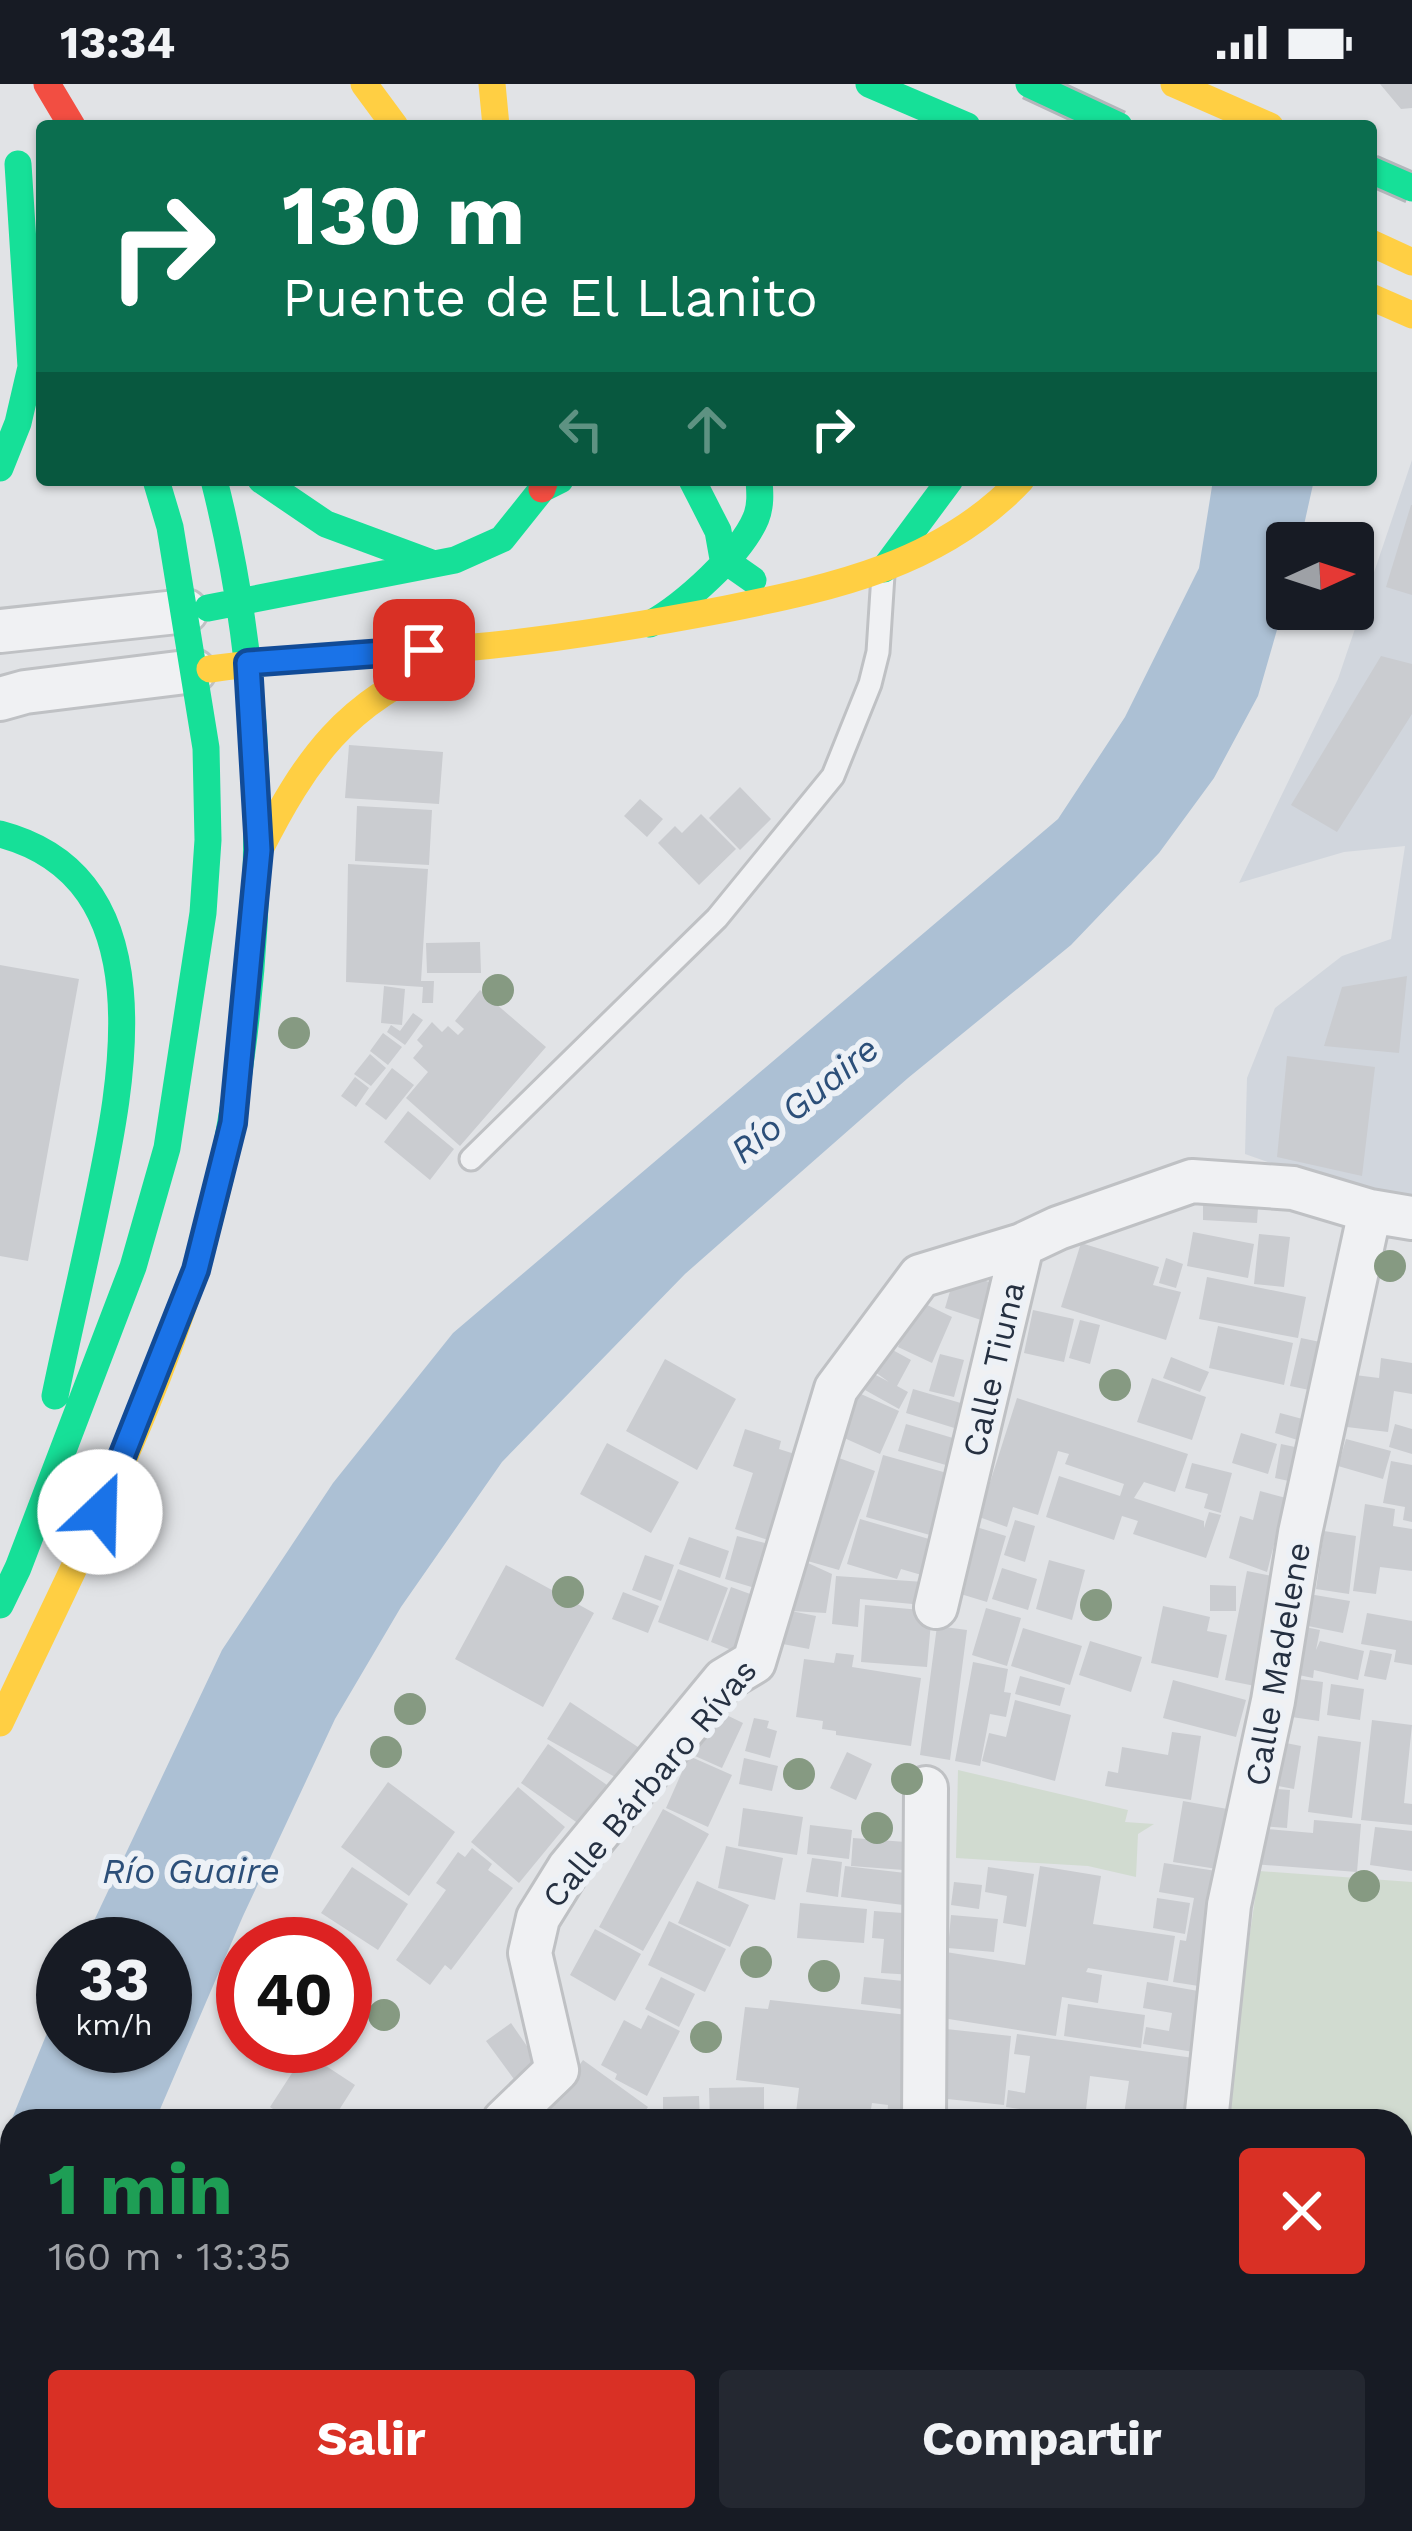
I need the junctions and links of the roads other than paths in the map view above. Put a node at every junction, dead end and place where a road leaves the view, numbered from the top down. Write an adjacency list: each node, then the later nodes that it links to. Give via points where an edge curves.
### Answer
1 (47, 84): 7 (main road)
2 (364, 84): 8 (main road)
3 (492, 84): 9 (main road)
4 (868, 84): 10 (main road)
5 (1033, 84): 11 (main road); 12 (main road, bridge)
6 (1174, 84): 13 (main road)
7 (68, 120)
8 (391, 120)
9 (495, 120)
10 (954, 120)
11 (1042, 120)
12 (1108, 120)
13 (1256, 120)
14 (0, 134): 15 (main road)
15 (19, 164): 18 (main road); 24 (main road, via 31,368)
16 (1377, 172): 17 (main road, bridge)
17 (1412, 185): 19 (main road)
18 (36, 194)
19 (1377, 194)
20 (1377, 246): 21 (main road)
21 (1412, 262)
22 (1377, 300): 23 (main road)
23 (1412, 315)
24 (0, 468)
25 (158, 486): 38 (main road)
26 (215, 486): 37 (main road)
27 (271, 486): 34 (main road, via 326,524)
28 (546, 486): 34 (main road, via 502,539)
29 (695, 486): 33 (main road)
30 (759, 486): 33 (main road, via 759,514)
31 (946, 486): 35 (main road)
32 (1015, 486): 35 (main road, via 975,526)
33 (724, 559): 36 (main road, via 758,584); 39 (main road, via 695,596)
34 (434, 564): 37 (main road)
35 (884, 568): 36 (main road); 47 (lane, via 878,652 833,776 717,918)
36 (802, 594): 39 (main road)
37 (243, 604): 38 (main road); 42 (main road)
38 (185, 611): 40 (street); 43 (main road)
39 (650, 624): 41 (main road)
40 (0, 631)
41 (511, 643): 42 (main road); 46 (main road, via 410,674 345,717)
42 (248, 663): 43 (main road); 46 (main road)
43 (194, 671): 44 (street); 50 (main road, via 208,840 167,1148 133,1267)
44 (0, 699)
45 (0, 834): 50 (main road, via 55,859 76,880 115,945 123,985 119,1090)
46 (259, 850): 53 (main road, via 233,1123 196,1270 119,1471)
47 (470, 1159)
48 (1391, 1215): 49 (street, Calle Tiuna, via 1294,1188 1192,1181); 57 (street, Calle Madelene, via 1300,1533 1229,1905)
49 (1022, 1245): 52 (street, Calle Tiuna); 55 (street, Calle Bárbaro Rívas, via 920,1276 836,1389 754,1662 724,1680 569,1868 538,1918 530,1953 556,2070)
50 (18, 1568): 51 (main road)
51 (0, 1605)
52 (936, 1607)
53 (0, 1724)
54 (926, 1788): 56 (street)
55 (516, 2109)
56 (924, 2109)
57 (1207, 2109)

